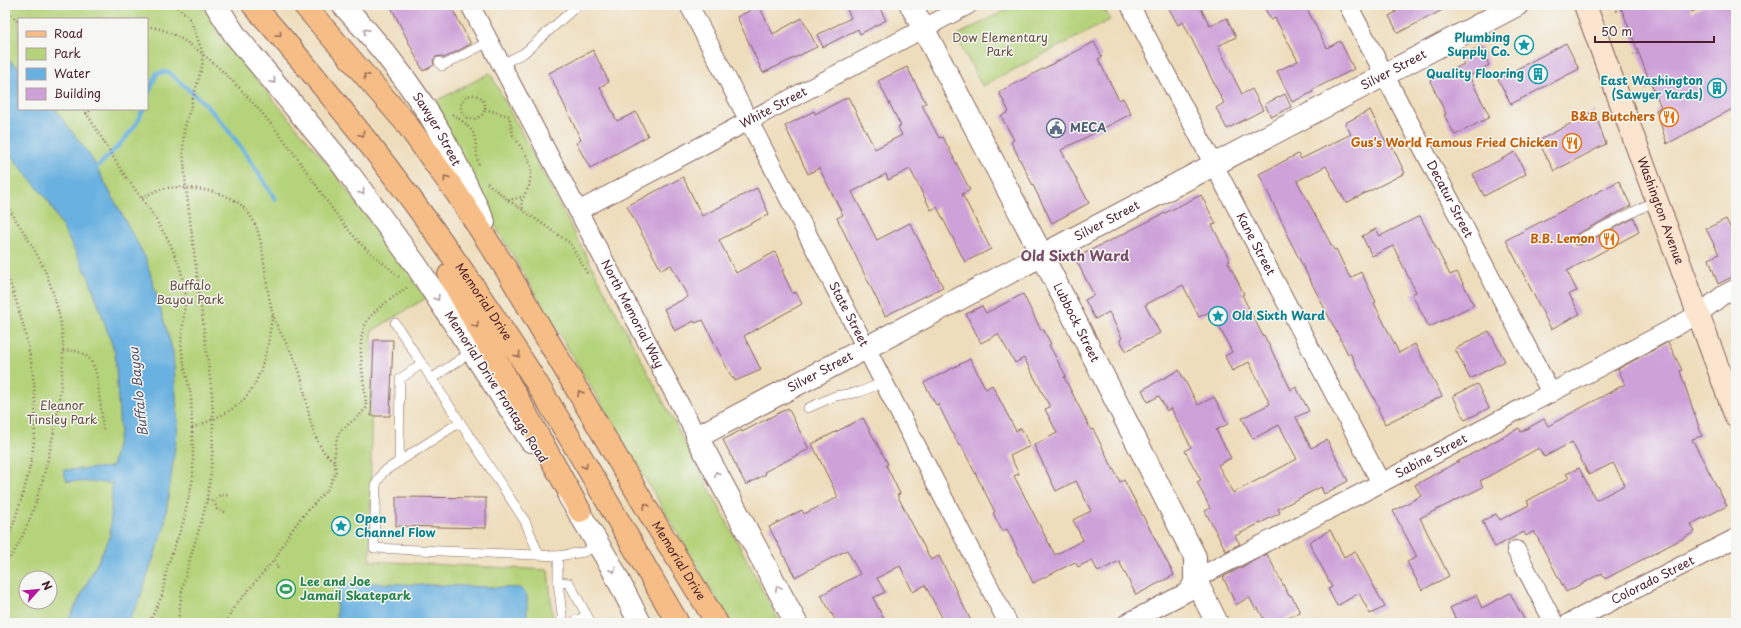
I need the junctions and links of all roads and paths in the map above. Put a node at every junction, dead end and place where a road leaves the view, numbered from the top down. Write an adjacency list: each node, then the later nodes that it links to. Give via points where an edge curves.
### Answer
1 (108, 5): 2 (path)
2 (115, 5)
3 (174, 5): 25 (path, via 187,15)
4 (216, 5): 65 (street, Memorial Drive Frontage Road, one-way to 65, via 239,40 339,160 416,265)
5 (253, 5): 44 (main road, Memorial Drive, one-way to 44, via 327,90)
6 (304, 5): 54 (main road, Memorial Drive, one-way to 6, via 406,123)
7 (343, 5): 54 (street, Sawyer Street, one-way to 7, via 451,154 424,106 390,58)
8 (470, 5): 23 (street, North Memorial Way)
9 (578, 5): 28 (lane, via 524,53)
10 (688, 5): 39 (street, State Street)
11 (911, 5): 22 (street, Lubbock Street)
12 (968, 5): 22 (street, White Street)
13 (1130, 5): 40 (street, Kane Street)
14 (1348, 5): 29 (street, Decatur Street)
15 (1517, 5): 29 (street, Silver Street)
16 (1585, 5): 48 (main road, Washington Avenue)
17 (5, 8): 20 (path)
18 (1623, 8): 19 (path)
19 (1616, 11)
20 (18, 21)
21 (148, 27): 25 (path, via 166,30)
22 (924, 29): 39 (street, White Street); 53 (street, Lubbock Street)
23 (488, 42): 27 (lane, via 442,66); 28 (street, North Memorial Way)
24 (1640, 53): 26 (path)
25 (203, 54): 43 (path, via 184,138); 57 (path, via 269,122 359,242)
26 (1633, 55)
27 (439, 62)
28 (500, 65): 51 (street, North Memorial Way)
29 (1384, 75): 40 (street, Silver Street); 69 (street, Decatur Street)
30 (1650, 82): 31 (path)
31 (1644, 84)
32 (484, 109): 37 (path, via 477,118); 37 (path, via 482,98 475,95 467,96 461,106); 45 (path, via 509,116 513,135 529,161 529,186)
33 (84, 110): 36 (path)
34 (91, 110): 36 (path)
35 (449, 111): 38 (path)
36 (86, 114): 46 (path)
37 (465, 116): 38 (path)
38 (463, 120): 41 (path, via 475,136)
39 (748, 121): 51 (street, White Street); 63 (street, State Street)
40 (1214, 165): 53 (street, Silver Street); 79 (street, Kane Street)
41 (481, 172)
42 (484, 178): 47 (path, via 493,189)
43 (186, 188): 46 (path, via 163,188); 61 (path, via 209,190 233,198 246,208 260,235); 72 (path, via 210,369)
44 (406, 192): 83 (main road, one-way to 83, via 452,281); 103 (main road, Memorial Drive, one-way to 103, via 526,366)
45 (522, 197): 47 (path); 50 (path)
46 (142, 198): 74 (path, via 170,243 180,268 186,295 181,343 191,397)
47 (508, 200): 50 (path)
48 (1657, 200): 52 (lane); 60 (main road, Washington Avenue)
49 (5, 203): 64 (path, via 48,278 60,319)
50 (523, 210): 56 (path, via 570,243)
51 (578, 211): 76 (street, North Memorial Way)
52 (1578, 240)
53 (1042, 255): 63 (street, Silver Street); 94 (street, Lubbock Street, via 1195,557)
54 (506, 269): 104 (main road, Memorial Drive, one-way to 54)
55 (5, 270): 87 (path, via 29,348 35,386 32,454)
56 (588, 275)
57 (409, 286): 59 (path); 77 (path, via 370,317 363,328 360,340 366,408 360,416 340,431)
58 (1736, 288): 60 (street, Sabine Street)
59 (413, 290)
60 (1699, 314): 69 (street, Sabine Street); 71 (main road, Washington Avenue)
61 (274, 315): 72 (path, via 258,380 240,404); 77 (path, via 297,365 316,440)
62 (395, 324): 66 (lane)
63 (866, 348): 68 (street, State Street); 76 (street, Silver Street)
64 (63, 351): 75 (path, via 78,352 89,359 95,368); 92 (path, via 56,417 45,470 21,540)
65 (472, 351): 67 (lane); 83 (street, Memorial Drive Frontage Road)
66 (421, 364): 67 (lane); 78 (lane, via 400,379)
67 (431, 379): 73 (lane)
68 (884, 382): 70 (lane, via 860,392 835,396); 106 (street, State Street)
69 (1551, 393): 79 (street, Sabine Street)
70 (808, 408)
71 (1736, 417)
72 (213, 419): 74 (path); 81 (path)
73 (460, 422): 78 (lane); 89 (lane, via 525,521)
74 (192, 428): 97 (path, via 193,478 183,523 166,567 162,596)
75 (103, 430)
76 (697, 436): 105 (street, North Memorial Way, one-way to 76)
77 (334, 462): 91 (path, via 336,471 328,490 300,519)
78 (399, 462): 89 (lane, via 383,472 376,484 374,548)
79 (1381, 483): 94 (street, Sabine Street)
80 (228, 495): 82 (path, via 220,495)
81 (207, 499): 82 (path); 98 (path, via 185,577)
82 (214, 501): 84 (path, via 217,509)
83 (580, 511): 86 (street, Memorial Drive Frontage Road)
84 (225, 512)
85 (1736, 538): 110 (street, Colorado Street)
86 (599, 545): 90 (lane, via 584,552); 102 (street, Memorial Drive Frontage Road, one-way to 102)
87 (5, 548)
88 (1516, 550): 109 (street)
89 (539, 555): 90 (lane)
90 (558, 556): 95 (lane)
91 (275, 559): 93 (path); 99 (path, via 234,607)
92 (5, 564)
93 (278, 570)
94 (1195, 579): 107 (street, Sabine Street, via 1187,592); 108 (street, Lubbock Street)
95 (558, 582): 96 (lane, via 569,583); 100 (lane)
96 (589, 619): 101 (lane)
97 (150, 623)
98 (178, 623)
99 (226, 623)
100 (563, 623)
101 (572, 623)
102 (640, 623)
103 (678, 623)
104 (717, 623)
105 (796, 623)
106 (1008, 623)
107 (1127, 623)
108 (1217, 623)
109 (1554, 623)
110 (1569, 623)

